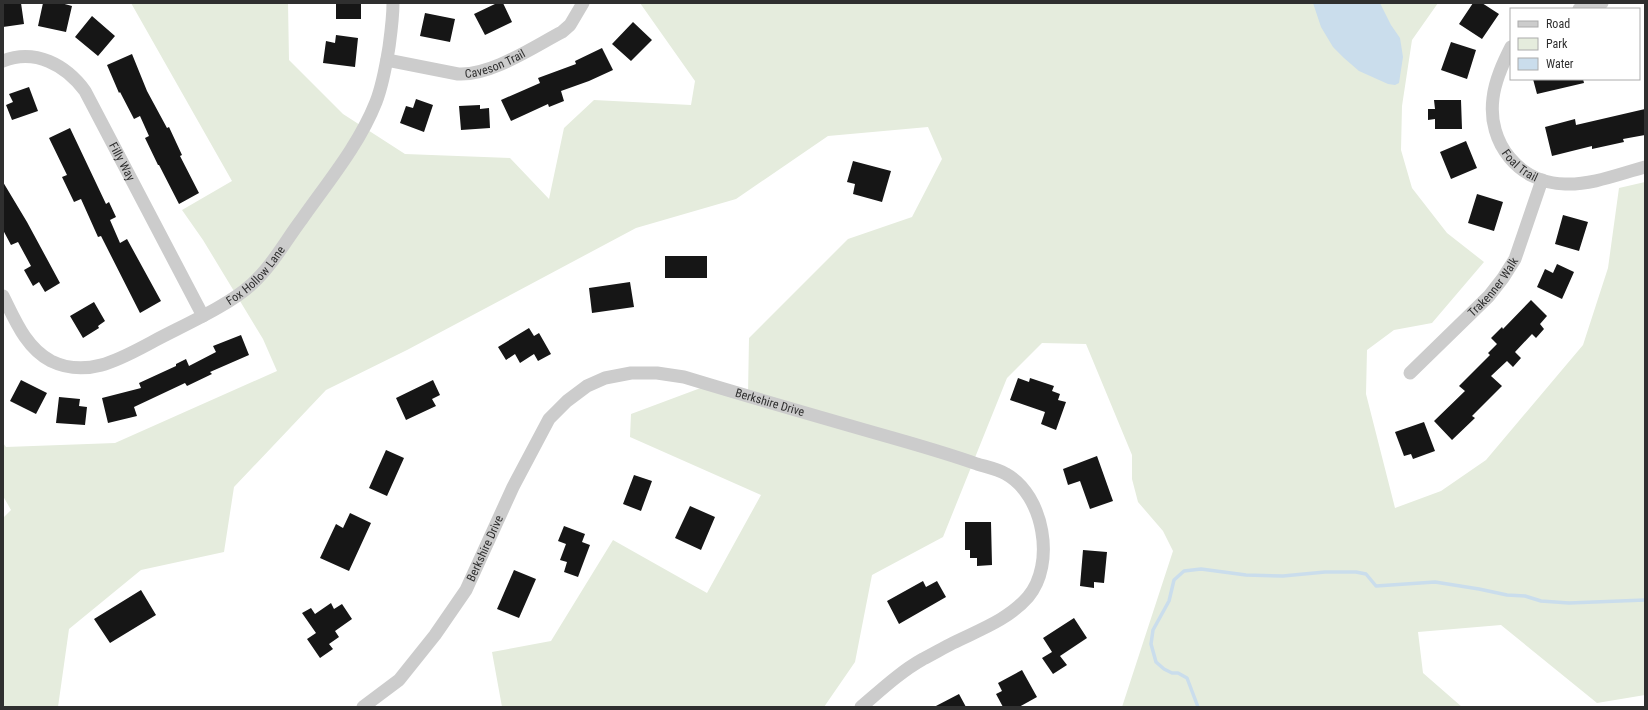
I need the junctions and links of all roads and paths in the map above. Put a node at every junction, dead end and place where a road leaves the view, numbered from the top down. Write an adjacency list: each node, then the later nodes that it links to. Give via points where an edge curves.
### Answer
1 (393, 3): 6 (street, Fox Hollow Lane)
2 (583, 3): 6 (street, Caveson Trail, via 570,25 562,32 483,72 458,74)
3 (1602, 3): 4 (street)
4 (1583, 8)
5 (1510, 49): 9 (street, Foal Trail, via 1492,100 1496,137 1514,163)
6 (387, 60): 11 (street, Fox Hollow Lane, via 376,102 366,122 299,223 252,284 239,295)
7 (3, 61): 11 (street, Filly Way, via 25,56 44,59 62,67 79,83)
8 (1645, 166): 9 (street, Foal Trail, via 1578,183 1565,184)
9 (1542, 180): 12 (street, Trakenner Walk, via 1515,259 1503,278 1489,296)
10 (3, 296): 11 (street, Fox Hollow Lane, via 28,341 38,352 64,366 80,368 100,366 118,360)
11 (203, 316)
12 (1410, 373)
13 (363, 707): 14 (street, Berkshire Drive, via 399,680 435,635 466,590 513,487 549,419 587,386 605,378 630,373 684,377 951,454 1006,474 1018,483 1034,504 1044,540 1042,564 1036,585 1029,596 1014,611 990,626 952,643 921,661)
14 (861, 707)

